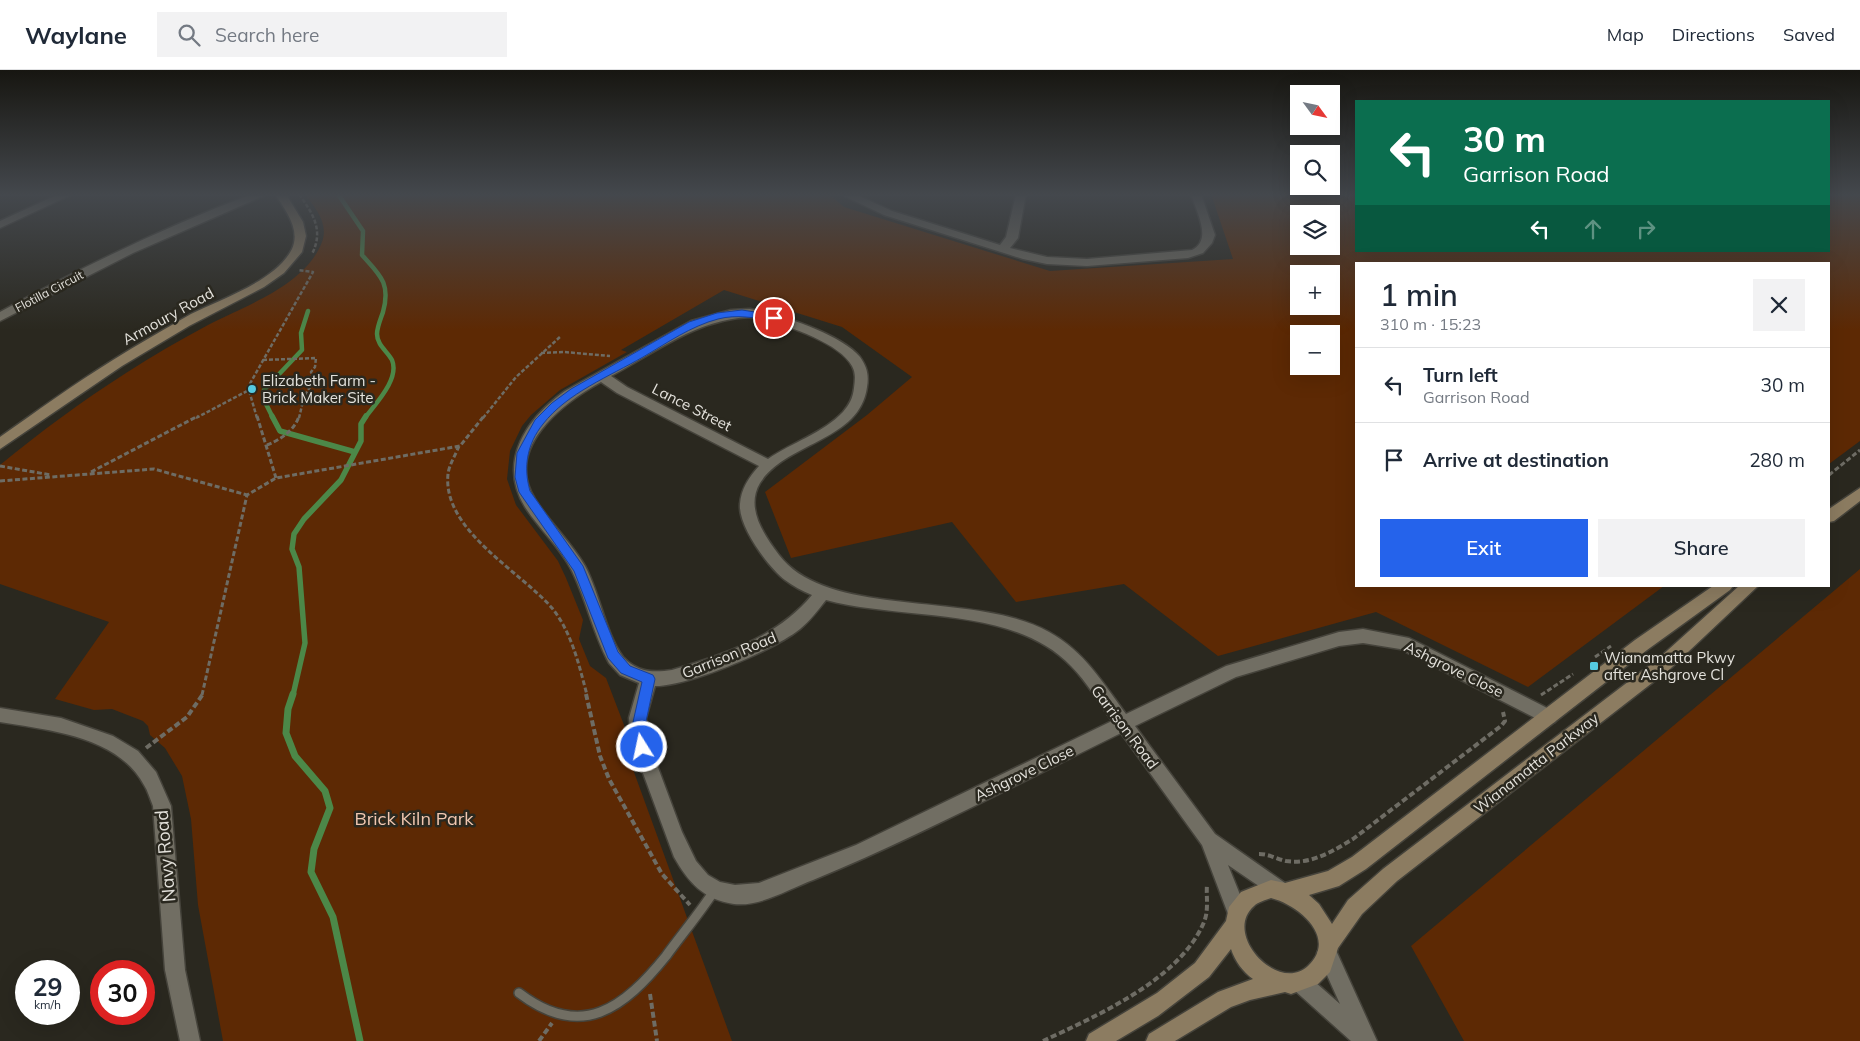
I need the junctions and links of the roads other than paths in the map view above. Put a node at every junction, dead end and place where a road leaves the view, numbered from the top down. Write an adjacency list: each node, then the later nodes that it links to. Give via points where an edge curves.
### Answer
1 (157, 239): 7 (street, Flotilla Circuit)
2 (299, 239): 9 (street, Armoury Road, via 297,252 272,276 112,366)
3 (972, 239): 6 (street)
4 (1011, 239): 6 (street)
5 (1209, 239): 6 (street, via 1204,248 1188,255 1070,262 1040,259)
6 (1003, 249)
7 (0, 317)
8 (602, 376): 10 (street, Lance Street, via 622,390); 10 (street, Garrison Road, via 693,324 729,314 774,318 836,344 852,356 860,371 862,388 854,408 836,424); 16 (street, Garrison Road, via 566,398 539,422 522,453 520,477 528,499 579,569 618,663)
9 (0, 444)
10 (768, 465): 15 (street, Garrison Road, via 749,491 749,516 776,564)
11 (1860, 493): 12 (street)
12 (1830, 516)
13 (1724, 587): 18 (street, Wianamatta Parkway, via 1640,645)
14 (1749, 587): 24 (street, Wianamatta Parkway, via 1664,664 1390,875 1355,907)
15 (822, 594): 16 (street, Garrison Road, via 795,624 781,634 685,674); 19 (street, Garrison Road, via 852,601 970,614 1026,626 1058,644 1078,662)
16 (648, 679): 21 (street, Ashgrove Close, via 637,731 687,864 694,876)
17 (0, 716): 27 (street, Navy Road, via 61,725 106,741 132,757 150,778 162,806 175,970)
18 (1550, 717): 19 (street, Ashgrove Close, via 1422,651 1403,643 1363,636 1339,640 1232,672); 22 (street, Wianamatta Parkway, via 1359,863 1332,879)
19 (1124, 724): 20 (street, Garrison Road); 21 (street, Ashgrove Close, via 862,851 759,892 744,896)
20 (1209, 840): 22 (street, Garrison Road); 23 (street, Garrison Road)
21 (714, 891): 26 (lane, via 636,993 618,1008 589,1018 558,1014 534,1006)
22 (1282, 891): 23 (street, via 1260,891 1250,896 1242,902); 24 (street, via 1308,905 1317,915 1324,926)
23 (1235, 919): 25 (street, via 1239,948 1253,967 1263,975); 28 (street, via 1208,963 1181,988)
24 (1328, 950): 25 (street, via 1318,972); 25 (street, via 1366,1041)
25 (1293, 982): 29 (street, via 1250,990 1225,999)
26 (519, 994)
27 (190, 1041)
28 (1096, 1041)
29 (1156, 1041)

